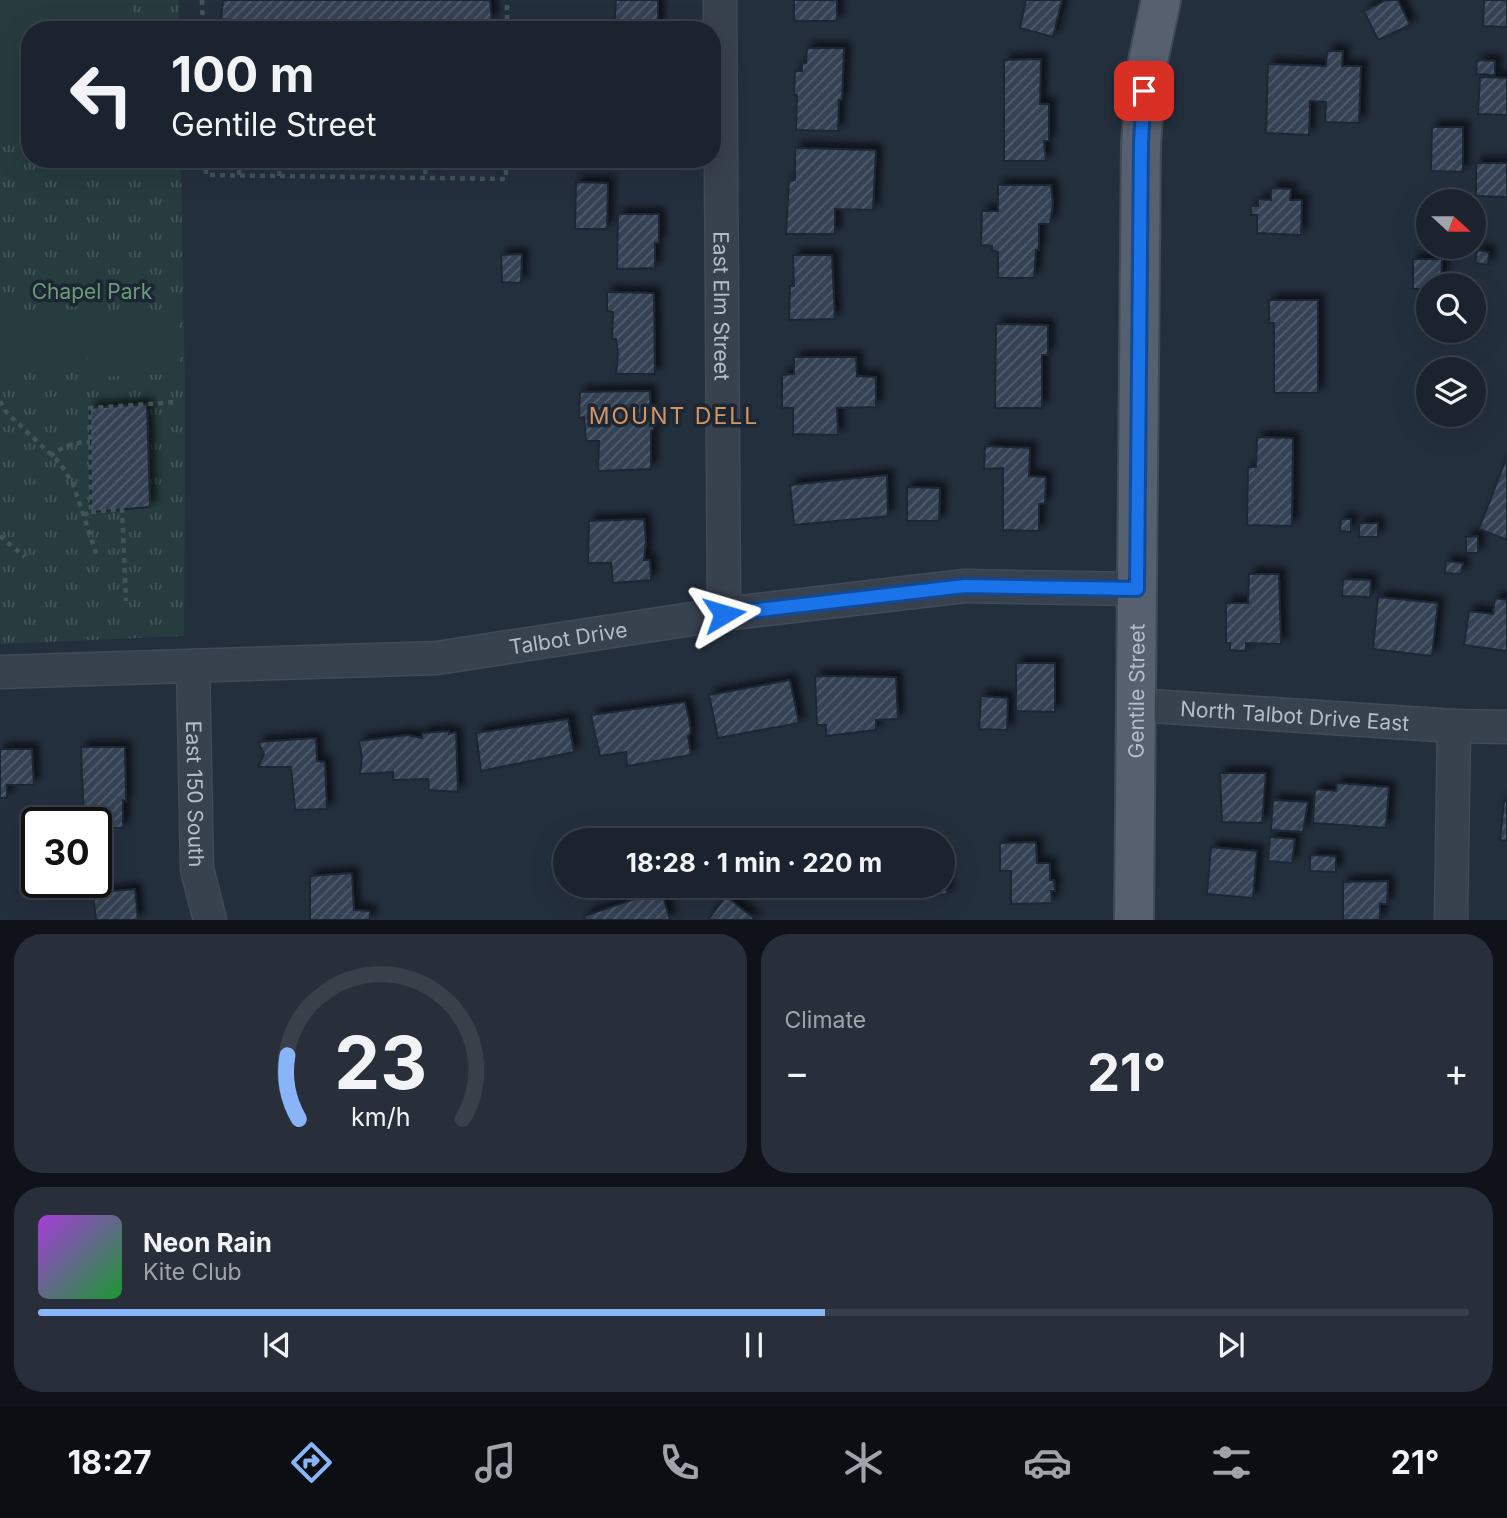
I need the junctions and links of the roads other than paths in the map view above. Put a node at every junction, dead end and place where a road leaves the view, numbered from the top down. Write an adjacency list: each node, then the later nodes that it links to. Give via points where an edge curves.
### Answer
1 (720, 0): 3 (street, East Elm Street)
2 (1161, 0): 5 (main road, Gentile Street, via 1147,66 1141,143)
3 (720, 21)
4 (721, 154): 6 (street, East Elm Street)
5 (1137, 589): 6 (street, Talbot Drive, via 965,586); 9 (main road, Gentile Street)
6 (724, 614): 7 (street, Talbot Drive, via 437,658)
7 (192, 666): 8 (street, Talbot Drive); 12 (street, East 150 South, via 197,869)
8 (0, 672)
9 (1136, 705): 10 (street, North Talbot Drive East); 13 (main road, Gentile Street)
10 (1454, 726): 11 (street, North Talbot Drive East); 14 (street)
11 (1507, 727)
12 (210, 919)
13 (1134, 919)
14 (1451, 919)

